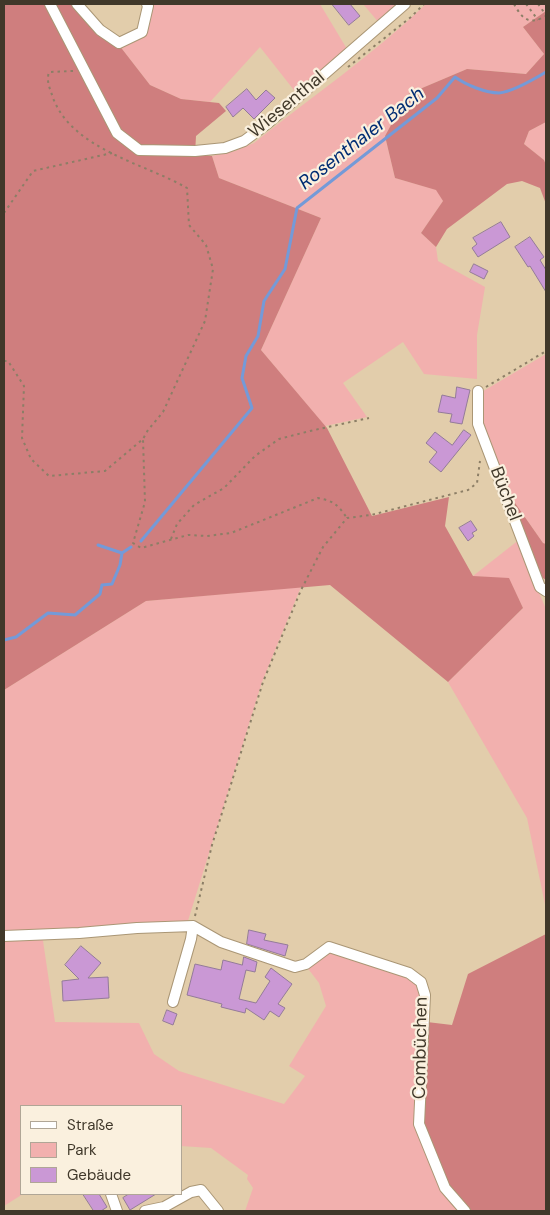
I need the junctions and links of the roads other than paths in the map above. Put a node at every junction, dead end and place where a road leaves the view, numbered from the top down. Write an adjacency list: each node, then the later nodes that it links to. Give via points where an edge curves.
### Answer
1 (50, 4): 4 (street, Wiesenthal, via 117,133 139,150 195,151 225,148 267,124)
2 (77, 4): 3 (street, via 100,30 119,44 142,32)
3 (146, 4)
4 (405, 4)
5 (478, 391): 6 (street, Büchel, via 478,424 540,587)
6 (546, 591)
7 (193, 926): 8 (street); 9 (street); 14 (street, Combüchen, via 220,942 286,965 306,964 329,947 409,973 420,982 425,995 419,1124 445,1188)
8 (4, 936)
9 (174, 1002)
10 (111, 1195): 11 (street)
11 (117, 1211)
12 (145, 1211): 13 (street, via 164,1207 201,1190)
13 (218, 1211)
14 (464, 1211)

